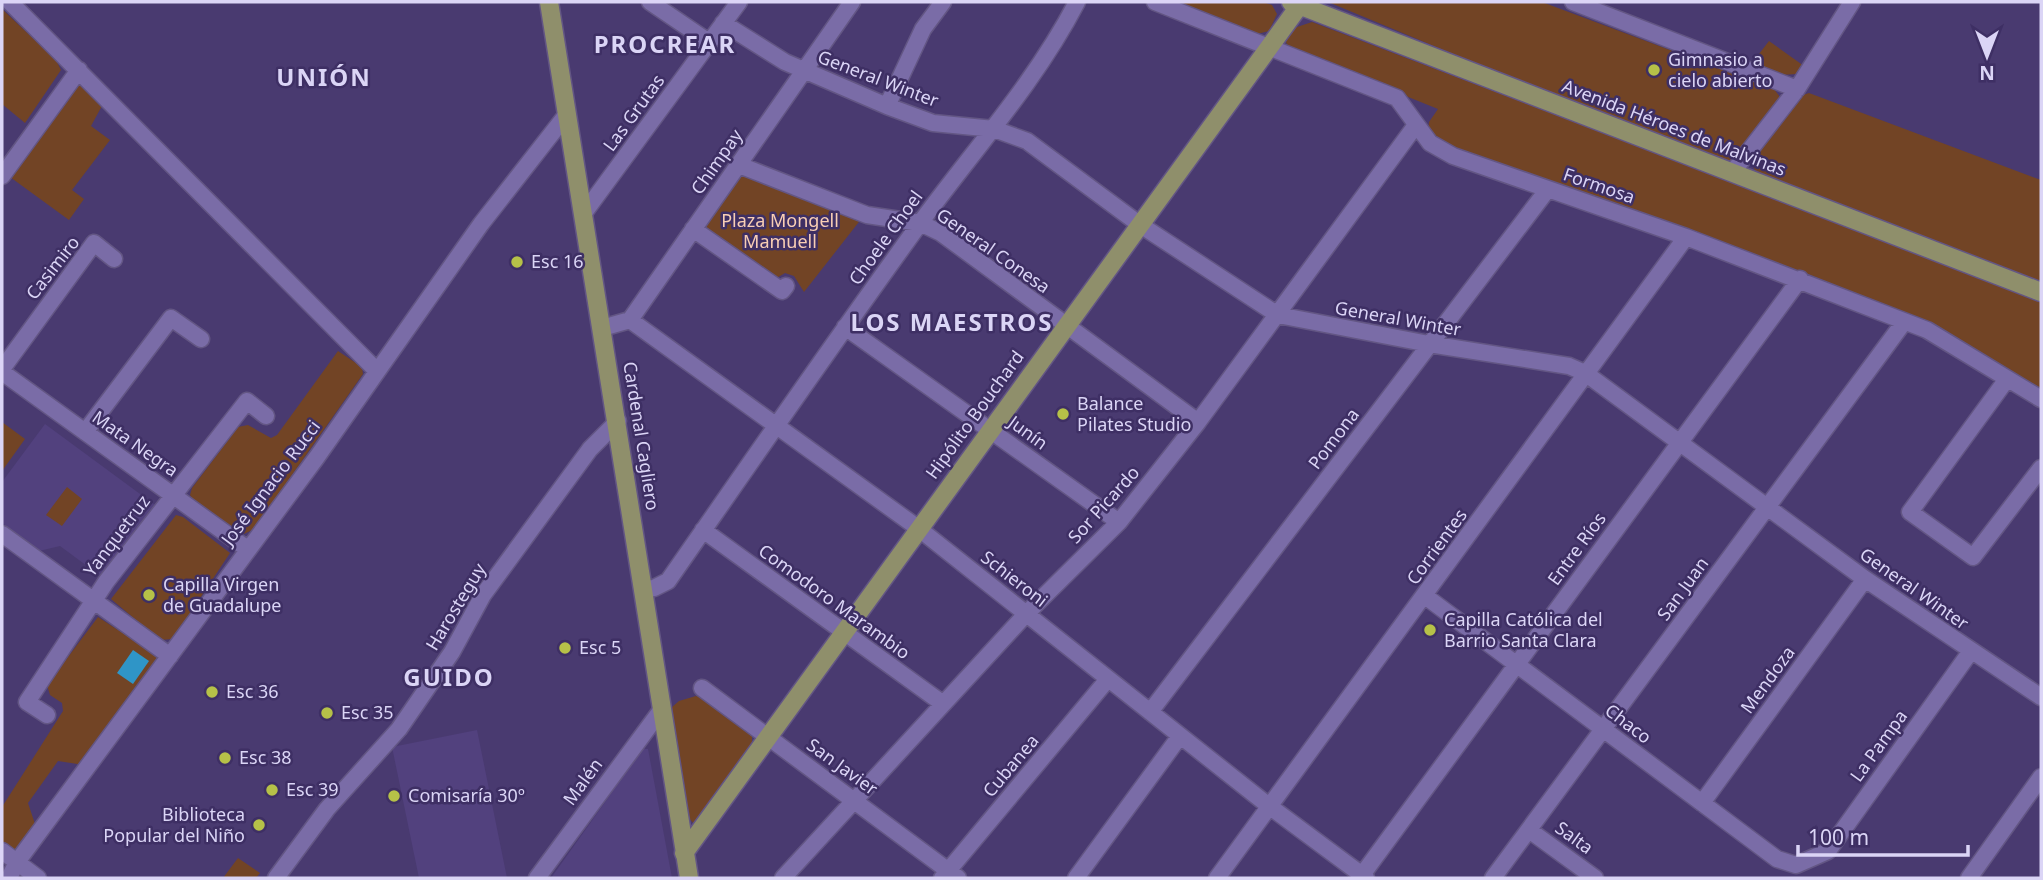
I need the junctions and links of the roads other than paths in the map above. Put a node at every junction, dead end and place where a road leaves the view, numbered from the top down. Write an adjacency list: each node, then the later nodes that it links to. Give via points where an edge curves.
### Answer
1 (10, 2): 15 (street)
2 (549, 2): 19 (main road, Cardenal Cagliero)
3 (650, 2): 13 (street)
4 (739, 2): 12 (street, Las Grutas)
5 (852, 2): 16 (street, Chimpay)
6 (943, 2): 18 (street, via 922,29)
7 (1077, 2): 21 (street, Choele Choel)
8 (1155, 2): 14 (street, Formosa)
9 (1573, 2): 17 (street)
10 (1297, 3): 14 (main road, Hipólito Bouchard); 23 (main road, Avenida Héroes de Malvinas)
11 (1845, 4): 17 (street)
12 (723, 23): 13 (street, Las Grutas); 16 (street, General Winter)
13 (709, 42): 26 (street, Las Grutas)
14 (1269, 47): 20 (street, Formosa, via 1397,98); 28 (main road, Hipólito Bouchard)
15 (79, 70): 24 (street); 44 (street)
16 (803, 70): 18 (street, General Winter); 22 (street, Chimpay)
17 (1797, 89): 23 (street)
18 (887, 106): 21 (street, General Winter, via 933,123)
19 (567, 114): 26 (main road, Cardenal Cagliero); 44 (street, José Ignacio Rucci, via 481,224)
20 (1416, 125): 25 (street, Formosa, via 1430,143 1453,156); 35 (street, Sor Picardo)
21 (994, 129): 27 (street, Choele Choel); 28 (street, General Winter, via 1027,141)
22 (739, 165): 27 (street, General Conesa, via 867,215); 29 (street, Chimpay)
23 (1732, 173): 34 (main road, Avenida Héroes de Malvinas)
24 (2, 176)
25 (1548, 189): 30 (street, Formosa); 42 (street, Pomona)
26 (584, 213): 40 (main road, Cardenal Cagliero)
27 (920, 223): 38 (street, General Conesa, via 941,233); 39 (street, Choele Choel)
28 (1139, 225): 35 (street, General Winter); 38 (main road, Hipólito Bouchard)
29 (693, 229): 33 (street, via 782,291); 36 (street, Chimpay)
30 (1686, 237): 32 (street, Formosa); 45 (street, Corrientes)
31 (114, 259): 43 (street, Casimiro, via 94,243)
32 (1800, 279): 37 (street, Formosa); 54 (street, Entre Ríos)
33 (786, 286)
34 (2041, 292)
35 (1278, 315): 42 (street, General Winter); 50 (street, Sor Picardo)
36 (630, 320): 40 (street); 51 (street, Schieroni)
37 (1903, 323): 46 (street, Formosa, via 1927,330); 57 (street, San Juan)
38 (1065, 326): 50 (street, General Conesa); 52 (main road, Hipólito Bouchard)
39 (845, 327): 51 (street, Choele Choel); 52 (street, Junín)
40 (602, 328): 49 (main road, Cardenal Cagliero)
41 (201, 339): 53 (street, via 170,318)
42 (1429, 344): 45 (street, General Winter, via 1569,366); 77 (street, Pomona)
43 (2, 370): 53 (street, Mata Negra)
44 (377, 371): 62 (street, José Ignacio Rucci)
45 (1585, 373): 54 (street, General Winter); 65 (street, Corrientes)
46 (2007, 379): 47 (street, Formosa); 55 (street, via 1910,512 1973,557)
47 (2041, 399)
48 (266, 416): 56 (street, Yanquetruz, via 247,401)
49 (618, 421): 64 (main road, Cardenal Cagliero); 95 (street, Harosteguy, via 590,449 483,595 452,652 399,729 327,809)
50 (1198, 422): 58 (street, Sor Picardo)
51 (775, 424): 59 (street, Schieroni); 60 (street, Choele Choel)
52 (990, 430): 58 (street, Junín); 59 (main road, Hipólito Bouchard)
53 (85, 432): 56 (street, Mata Negra)
54 (1679, 442): 57 (street, General Winter); 71 (street, Entre Ríos)
55 (2041, 468)
56 (173, 494): 62 (street, Mata Negra); 66 (street, Yanquetruz)
57 (1766, 508): 63 (street, General Winter); 79 (street, San Juan)
58 (1119, 522): 67 (street, Sor Picardo)
59 (918, 528): 67 (street, Schieroni); 68 (main road, Hipólito Bouchard)
60 (704, 530): 64 (street, Choele Choel, via 667,581); 68 (street, Comodoro Marambio)
61 (4, 540): 66 (street)
62 (246, 548): 70 (street, José Ignacio Rucci)
63 (1865, 579): 69 (street, General Winter); 84 (street, Mendoza)
64 (645, 589): 76 (main road, Cardenal Cagliero)
65 (1425, 596): 71 (street, Chaco); 85 (street, Corrientes)
66 (93, 600): 70 (street); 78 (street, Yanquetruz, via 27,702)
67 (1026, 614): 72 (street, Schieroni); 75 (street, Sor Picardo)
68 (842, 633): 75 (street, Comodoro Marambio); 81 (main road, Hipólito Bouchard)
69 (1971, 651): 74 (street, General Winter); 89 (street, La Pampa, via 1828,851)
70 (170, 656): 90 (street, José Ignacio Rucci)
71 (1516, 665): 79 (street, Chaco); 92 (street, Entre Ríos)
72 (1108, 679): 77 (street, Schieroni); 91 (street, Cubanea)
73 (702, 688): 81 (street, San Javier)
74 (2040, 694)
75 (942, 703): 83 (street, Sor Picardo)
76 (662, 709): 88 (main road, Cardenal Cagliero); 96 (street, Malén)
77 (1150, 712): 80 (street, Schieroni)
78 (47, 715)
79 (1603, 730): 84 (street, Chaco); 86 (street, San Juan)
80 (1181, 736): 85 (street, Schieroni); 99 (street)
81 (769, 737): 83 (street, San Javier); 88 (main road, Hipólito Bouchard)
82 (2041, 777): 103 (street)
83 (855, 800): 91 (street, San Javier); 98 (street, Sor Picardo)
84 (1702, 803): 89 (street, Chaco, via 1777,859 1797,865)
85 (1269, 806): 92 (street, Schieroni); 100 (street, Corrientes)
86 (1529, 830): 101 (street, San Juan); 102 (street, Salta)
87 (2, 851): 90 (street)
88 (684, 853): 97 (main road, Cardenal Cagliero)
89 (1814, 859)
90 (17, 862): 93 (street, José Ignacio Rucci); 94 (street)
91 (950, 876)
92 (1364, 877)
93 (9, 878)
94 (38, 878)
95 (276, 878)
96 (537, 878)
97 (689, 878)
98 (783, 878)
99 (1076, 878)
100 (1217, 878)
101 (1493, 878)
102 (1595, 878)
103 (1969, 878)

